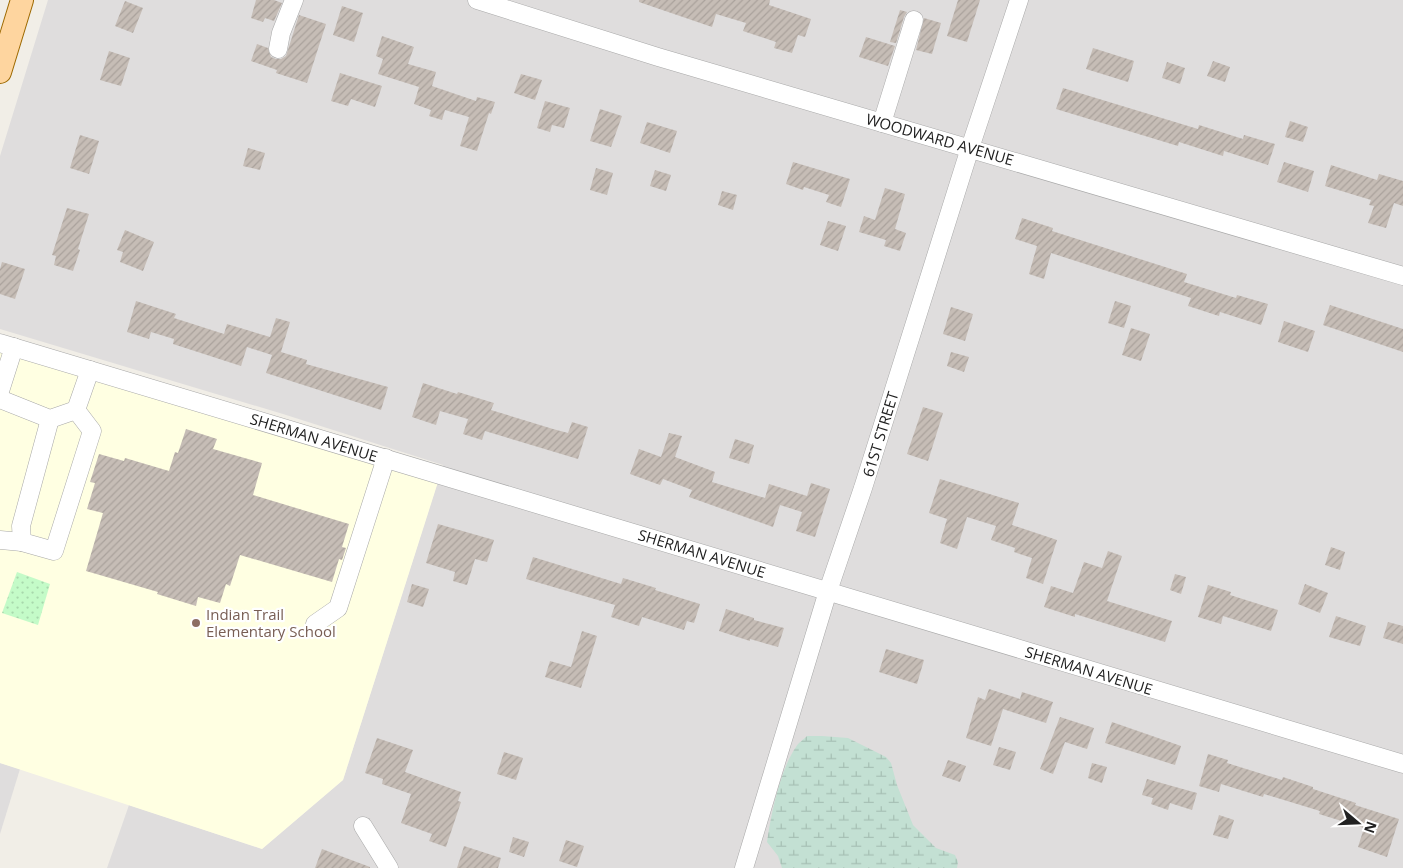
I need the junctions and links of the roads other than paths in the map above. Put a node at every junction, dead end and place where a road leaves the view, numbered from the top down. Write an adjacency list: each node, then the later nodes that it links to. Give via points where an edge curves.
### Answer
1 (22, 0): 7 (main road)
2 (294, 0): 6 (street)
3 (477, 0): 8 (street, WOODWARD AVENUE)
4 (1018, 0): 9 (street, 61ST STREET)
5 (914, 20): 8 (street)
6 (278, 49)
7 (0, 72)
8 (882, 122): 9 (street, WOODWARD AVENUE)
9 (970, 148): 10 (street, WOODWARD AVENUE); 20 (street, 61ST STREET)
10 (1403, 276)
11 (7, 345): 12 (street, SHERMAN AVENUE); 13 (street)
12 (90, 370): 15 (street); 17 (street, SHERMAN AVENUE)
13 (0, 391)
14 (0, 399): 16 (street)
15 (76, 410): 16 (street); 19 (street, via 92,431 54,552)
16 (50, 419): 19 (street, via 21,526)
17 (386, 458): 20 (street, SHERMAN AVENUE); 21 (street, via 338,608)
18 (0, 540): 19 (street)
19 (22, 542)
20 (828, 591): 22 (street, SHERMAN AVENUE); 25 (street, 61ST STREET)
21 (315, 624)
22 (1403, 764)
23 (363, 826): 24 (street)
24 (389, 868)
25 (744, 868)

